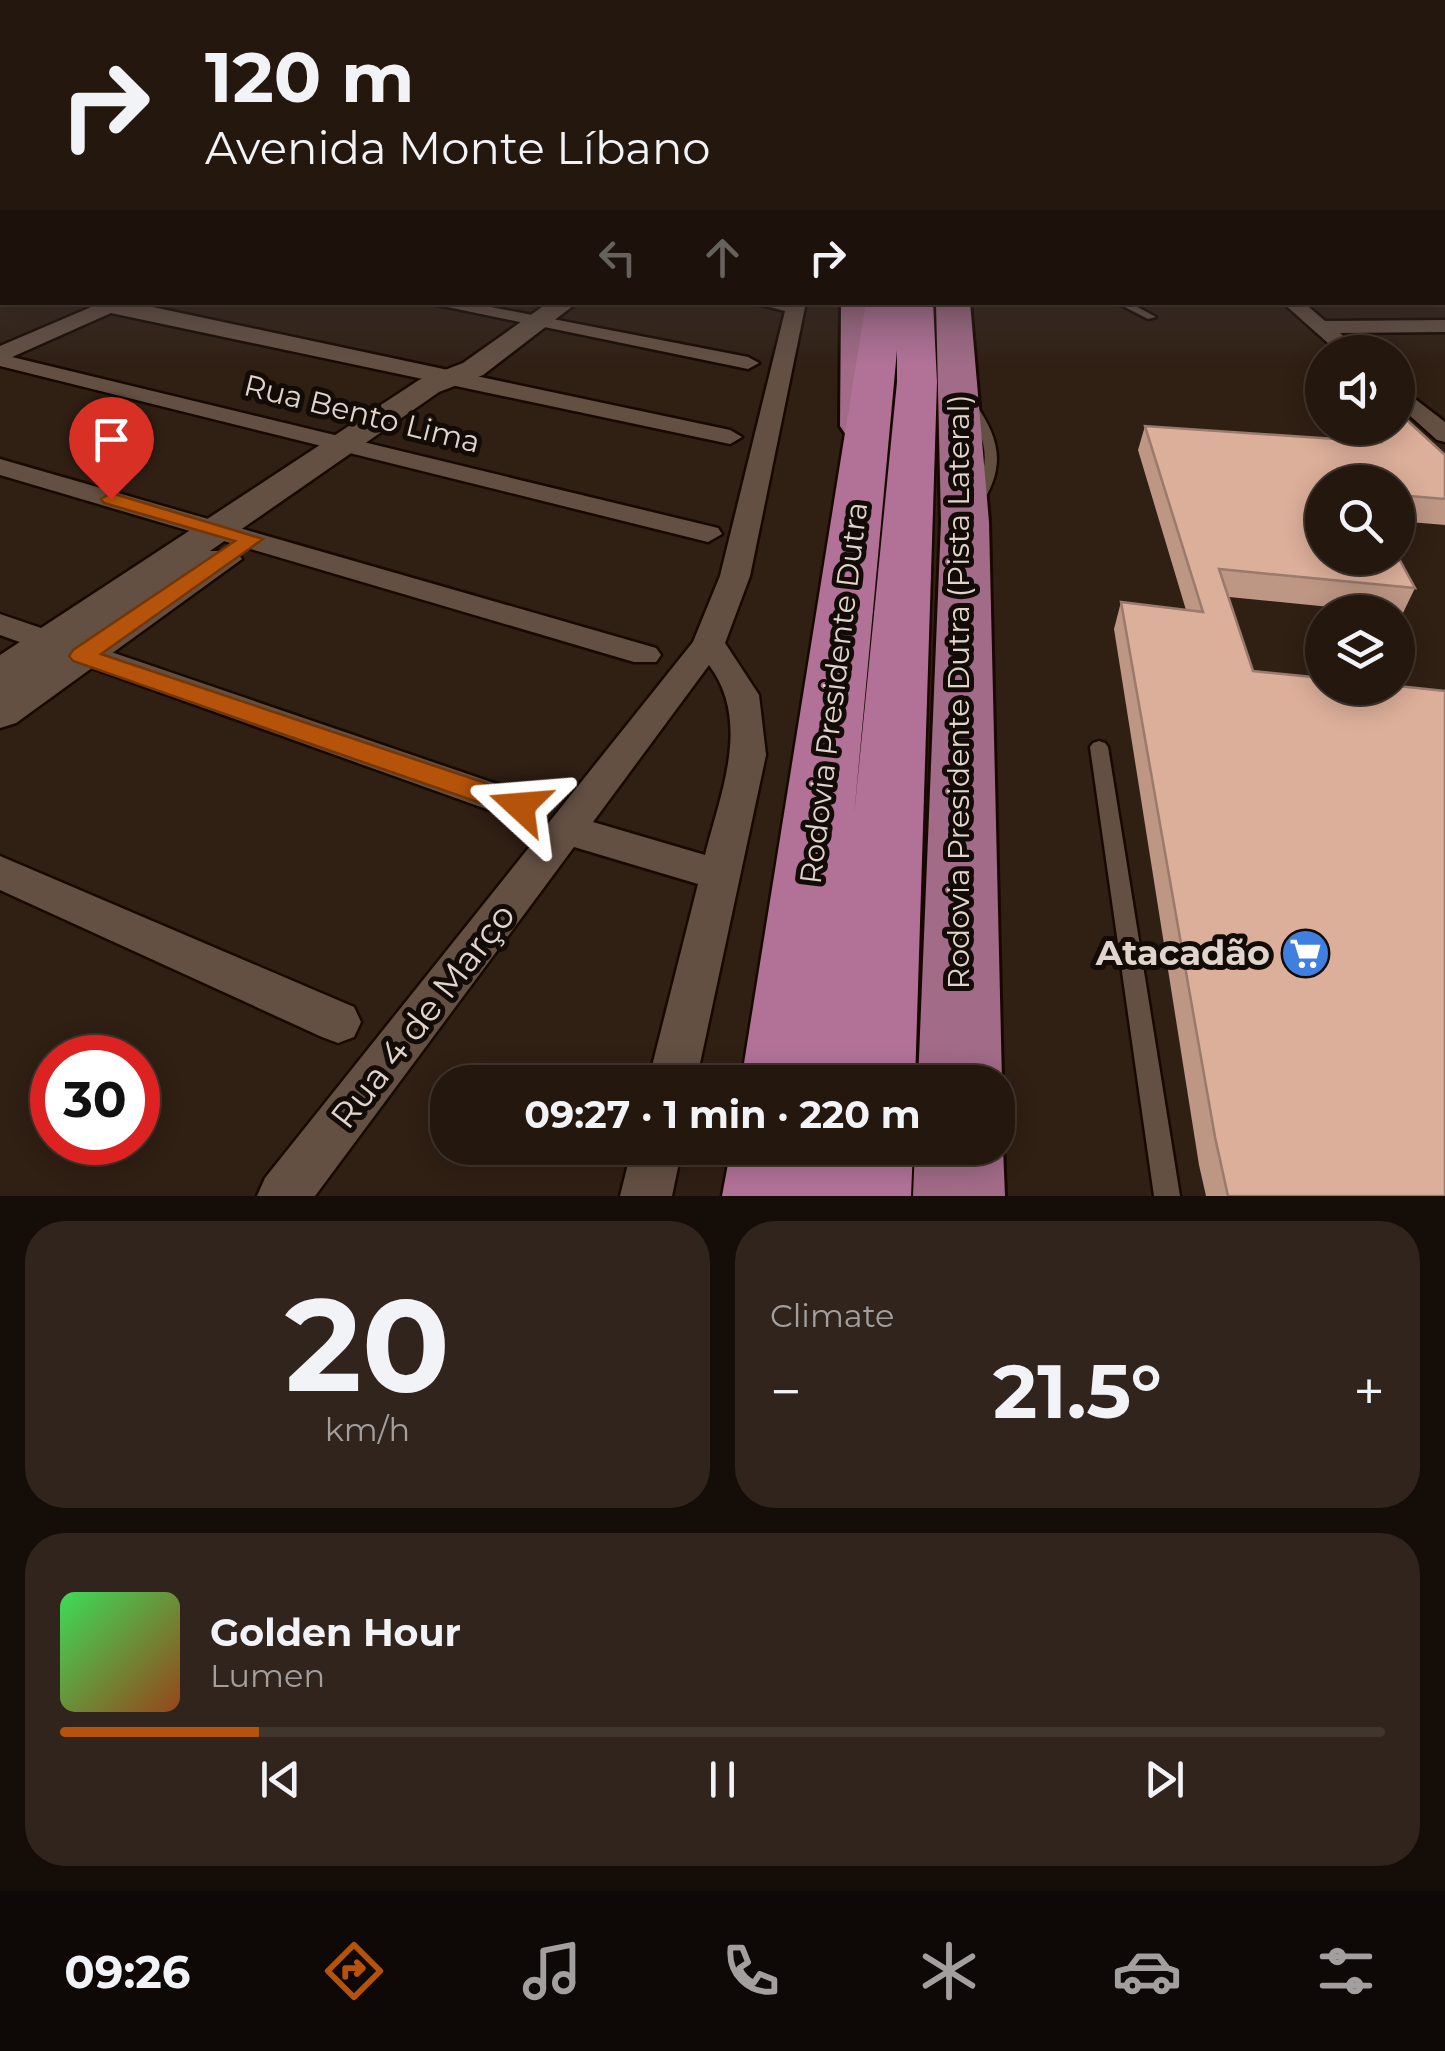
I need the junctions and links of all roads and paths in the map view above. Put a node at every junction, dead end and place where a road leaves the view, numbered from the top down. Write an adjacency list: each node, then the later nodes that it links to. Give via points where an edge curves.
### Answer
1 (80, 305): 17 (street)
2 (115, 305): 18 (street); 20 (street)
3 (448, 305): 13 (street)
4 (562, 305): 13 (street)
5 (790, 305): 30 (street, Rua 4 de Março, via 739,560)
6 (858, 305): 26 (highway)
7 (884, 305): 26 (highway, Rodovia Presidente Dutra)
8 (915, 305): 43 (highway, Rodovia Presidente Dutra, via 917,382)
9 (953, 305): 44 (highway, Rodovia Presidente Dutra (Pista Lateral), via 964,515)
10 (1126, 305): 12 (lane)
11 (1295, 305): 14 (street)
12 (1151, 316)
13 (537, 322): 19 (street); 20 (street)
14 (1320, 326): 15 (street); 16 (street)
15 (1445, 326)
16 (1330, 335)
17 (0, 338)
18 (0, 357): 24 (street, Rua Bento Lima)
19 (748, 362)
20 (464, 374): 23 (street); 24 (street)
21 (1433, 414): 22 (street)
22 (1445, 435)
23 (730, 437)
24 (358, 447): 27 (street); 28 (street, Rua Bento Lima)
25 (0, 467): 27 (street)
26 (863, 471): 42 (highway, Rodovia Presidente Dutra)
27 (235, 534): 31 (street); 32 (street)
28 (708, 534)
29 (0, 624): 31 (street)
30 (708, 645): 37 (street, Rua 4 de Março); 39 (street, via 737,677 748,727 744,778)
31 (65, 649): 33 (street); 34 (street); 36 (street)
32 (645, 654)
33 (0, 675)
34 (0, 712)
35 (1099, 747): 54 (lane)
36 (520, 806)
37 (567, 830): 39 (street); 49 (street, Rua 4 de Março)
38 (0, 872): 40 (street)
39 (720, 875): 41 (street)
40 (338, 1022)
41 (676, 1065)
42 (787, 1065)
43 (872, 1065)
44 (960, 1065)
45 (653, 1165): 50 (street)
46 (774, 1165): 51 (highway)
47 (866, 1165): 52 (highway)
48 (959, 1165): 53 (highway)
49 (283, 1196)
50 (646, 1196)
51 (770, 1196)
52 (863, 1196)
53 (958, 1196)
54 (1167, 1196)

